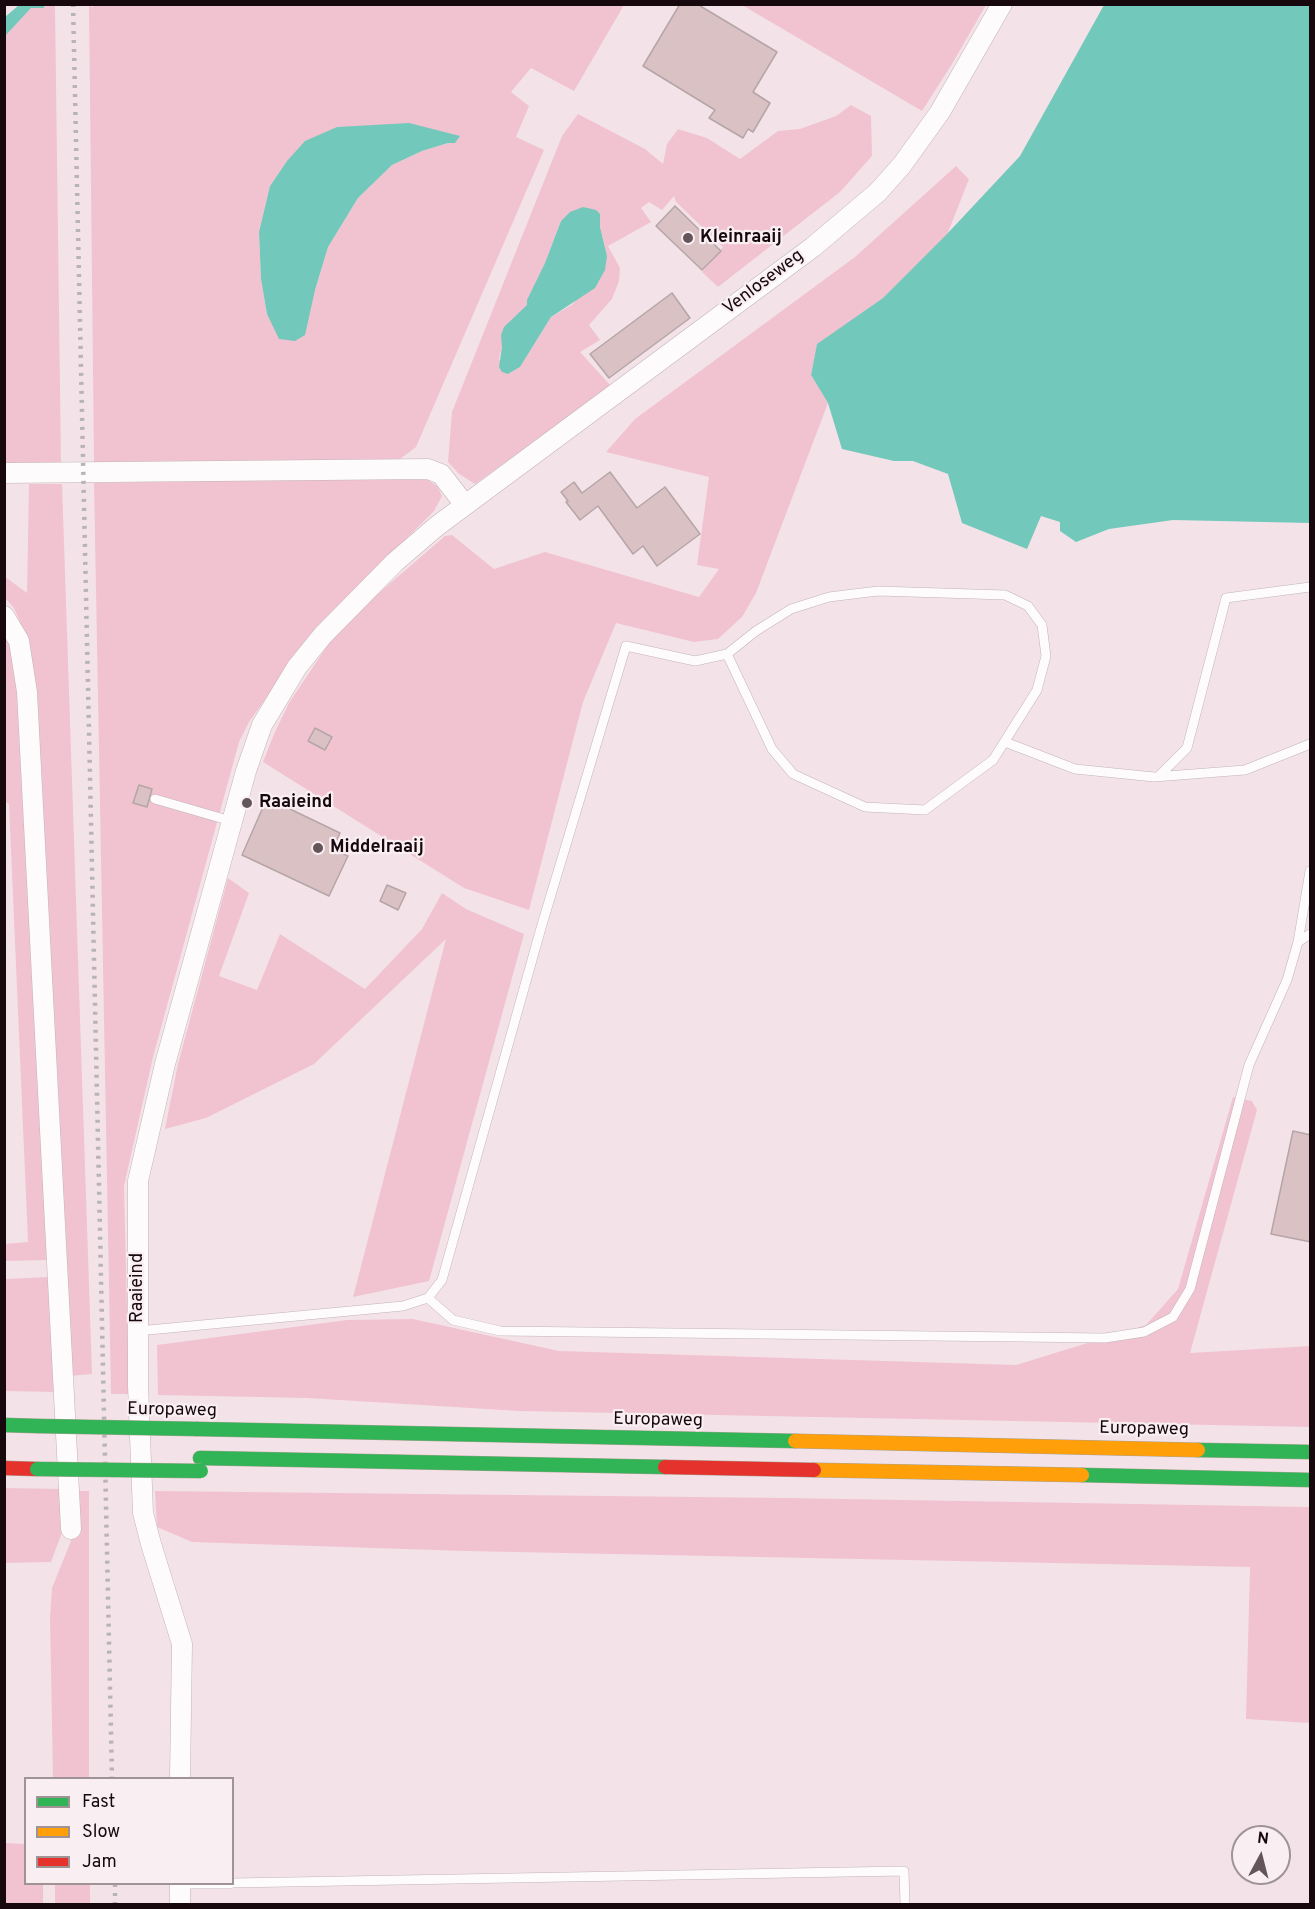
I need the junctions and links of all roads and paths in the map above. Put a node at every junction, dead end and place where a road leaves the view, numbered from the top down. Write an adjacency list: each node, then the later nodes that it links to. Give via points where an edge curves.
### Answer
1 (1002, 4): 3 (street, Venloseweg, via 940,112 878,192 813,247)
2 (4, 473): 3 (street, via 428,469 441,474)
3 (465, 505): 11 (street, Raaieind, via 395,562 323,634 297,667 262,725)
4 (1311, 587): 9 (lane, via 1226,598 1187,748)
5 (4, 616): 28 (street, via 19,641 27,692)
6 (727, 654): 7 (lane, via 772,749 793,774 865,807 925,810 993,760); 7 (lane, via 791,609 829,597 878,591 1005,595 1028,606 1042,625 1046,656 1037,690); 15 (lane, via 695,661 626,646 541,928 442,1280)
7 (1005, 742): 9 (lane, via 1075,769)
8 (1311, 744): 9 (lane, via 1245,770)
9 (1159, 776)
10 (155, 799): 11 (lane)
11 (231, 821): 16 (street, Raaieind, via 165,1064 138,1181)
12 (1311, 872): 14 (lane)
13 (1311, 934): 14 (lane)
14 (1298, 942): 15 (lane, via 1287,980 1249,1065 1190,1288 1173,1317 1144,1332 1106,1338 500,1331 453,1320)
15 (428, 1298): 16 (lane, via 403,1306)
16 (138, 1331): 29 (street, Raaieind, via 143,1512 182,1644)
17 (4, 1425): 18 (highway, Europaweg, bridge)
18 (1311, 1452)
19 (48, 1454): 20 (highway)
20 (83, 1455)
21 (130, 1456): 22 (highway)
22 (200, 1464): 23 (highway, bridge); 24 (highway); 25 (highway)
23 (4, 1468)
24 (731, 1468): 26 (highway); 27 (highway)
25 (462, 1477)
26 (1311, 1480)
27 (687, 1482)
28 (71, 1529)
29 (180, 1777)
30 (234, 1883): 33 (lane, via 904,1871)
31 (180, 1885): 32 (street)
32 (180, 1905)
33 (905, 1905)

